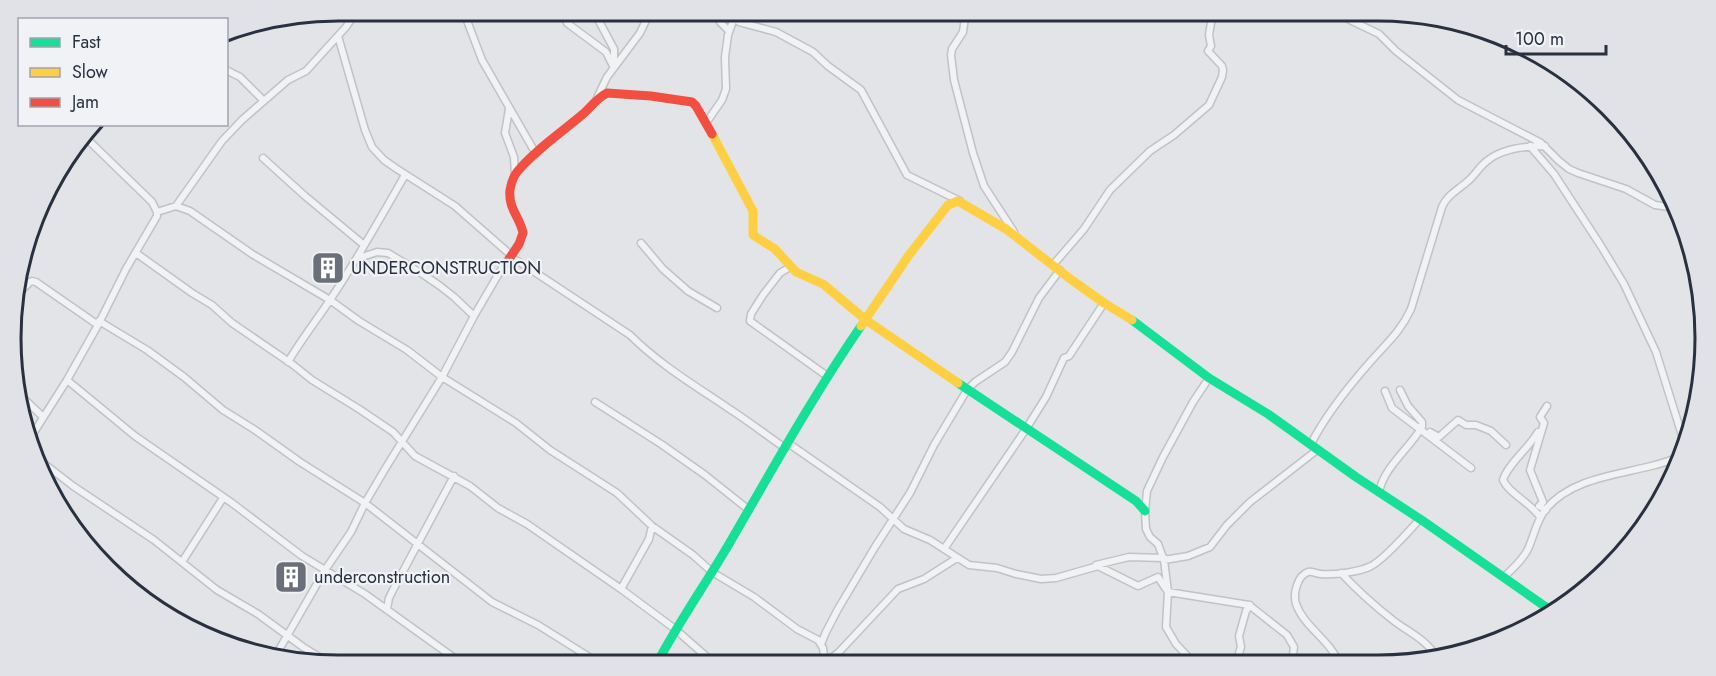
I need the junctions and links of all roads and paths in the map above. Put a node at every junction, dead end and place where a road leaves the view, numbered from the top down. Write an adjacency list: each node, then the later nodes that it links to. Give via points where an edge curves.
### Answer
1 (350, 21): 13 (street)
2 (467, 21): 18 (street, via 482,60)
3 (567, 21): 14 (street, via 606,52)
4 (599, 21): 14 (street, via 614,49)
5 (646, 21): 14 (street)
6 (720, 21): 12 (street)
7 (731, 21): 12 (street)
8 (738, 21): 27 (street, via 802,45 861,90 907,175)
9 (964, 21): 31 (street, via 951,54 954,80 984,186)
10 (1211, 21): 38 (street, via 1208,51 1223,70 1212,99 1110,190)
11 (1352, 21): 22 (street, via 1379,34 1458,100)
12 (729, 31): 19 (street, via 724,65 726,89)
13 (338, 36): 16 (street, via 306,71 288,80); 25 (street, via 372,147)
14 (614, 68): 17 (street, via 600,88)
15 (228, 71): 16 (street, via 240,77)
16 (264, 101): 28 (street, via 222,141)
17 (596, 102): 19 (street, via 610,92 687,100 694,103); 23 (street, via 552,136)
18 (509, 108): 23 (street); 26 (street, via 505,134 514,158)
19 (706, 123): 37 (street, via 753,211 753,235 775,249)
20 (90, 142): 30 (street, via 152,202)
21 (1530, 146): 22 (street); 61 (street, via 1554,174 1624,285 1656,352); 66 (street, via 1497,154 1446,199 1405,321 1339,401 1317,432)
22 (1545, 146): 29 (street, via 1574,171)
23 (536, 154): 26 (street)
24 (263, 158): 33 (street)
25 (405, 175): 33 (street); 35 (street, via 455,206)
26 (514, 176): 35 (street, via 510,200 523,233)
27 (963, 202): 31 (street); 44 (street, via 948,205)
28 (176, 206): 30 (street); 40 (street, via 190,211 252,254)
29 (1666, 207)
30 (157, 212): 34 (street)
31 (1017, 237): 38 (street)
32 (641, 243): 42 (street, via 688,291)
33 (364, 245): 36 (street)
34 (136, 253): 45 (street); 46 (street)
35 (510, 258): 43 (street); 65 (street, via 630,335 688,382)
36 (355, 260): 40 (street); 43 (street, via 377,252 388,253 440,286)
37 (790, 267): 44 (street, via 823,284); 47 (street, via 780,273 763,295 750,321)
38 (1056, 268): 41 (street); 51 (street, via 1005,362)
39 (26, 286): 45 (street, via 32,280)
40 (330, 300): 46 (street); 48 (street)
41 (1104, 303): 49 (street); 59 (street, via 1064,358)
42 (717, 308)
43 (474, 316): 48 (street)
44 (866, 320): 47 (street); 51 (street)
45 (99, 323): 50 (street); 73 (street, via 147,350 223,410)
46 (288, 362): 63 (street)
47 (827, 376): 65 (street)
48 (442, 377): 63 (street); 80 (street, via 617,493)
49 (1209, 378): 66 (street); 76 (street, via 1163,457 1147,491)
50 (67, 380): 57 (street); 72 (street, via 135,436)
51 (967, 390): 59 (street); 78 (street)
52 (1400, 390): 58 (street, via 1422,422)
53 (1385, 391): 58 (street, via 1392,408)
54 (28, 402): 57 (street)
55 (595, 402): 74 (street, via 661,444)
56 (1547, 406): 75 (street, via 1540,417 1544,423 1530,470 1543,502 1539,506)
57 (43, 417): 60 (street)
58 (1421, 428): 64 (street, via 1439,437 1460,420 1491,431); 69 (street); 71 (street, via 1384,477)
59 (1026, 429): 76 (street, via 1136,501); 82 (street)
60 (35, 431)
61 (1681, 431)
62 (1538, 432): 77 (street, via 1503,480)
63 (403, 442): 70 (street, via 415,456); 73 (street)
64 (1506, 445)
65 (787, 446): 74 (street); 78 (street, via 880,507)
66 (1314, 447): 71 (street); 84 (street, via 1250,502 1210,547 1188,556)
67 (1670, 460): 75 (street, via 1575,487)
68 (49, 467): 85 (street)
69 (1471, 468)
70 (454, 476): 81 (street); 91 (street)
71 (1379, 492): 79 (street)
72 (223, 498): 85 (street); 87 (street)
73 (365, 503): 81 (street); 87 (street)
74 (749, 510): 88 (street)
75 (1545, 510): 77 (street)
76 (1145, 511): 84 (street, via 1146,529)
77 (1540, 517): 90 (street, via 1529,549)
78 (892, 519): 82 (street); 98 (street)
79 (1420, 519): 89 (street, via 1373,565); 90 (street)
80 (652, 526): 88 (street); 91 (street, via 649,539)
81 (418, 544): 95 (street); 103 (street, via 492,602)
82 (944, 549): 83 (street)
83 (957, 558): 86 (street, via 974,566 1041,579); 107 (street, via 924,579 898,589)
84 (1164, 559): 86 (street, via 1130,556); 92 (street)
85 (182, 562): 97 (street, via 217,590)
86 (1096, 566): 92 (street, via 1138,586 1158,577)
87 (325, 570): 95 (street); 97 (street)
88 (712, 572): 96 (street); 98 (street)
89 (1341, 573): 100 (street); 111 (street, via 1308,572 1296,586 1295,602 1302,616)
90 (1504, 577): 94 (street)
91 (621, 589): 96 (street)
92 (1168, 592): 93 (street); 108 (street, via 1166,627)
93 (1250, 605): 109 (street, via 1239,636); 110 (street, via 1287,635 1294,647)
94 (1546, 607)
95 (387, 609): 102 (street)
96 (675, 629): 104 (street); 105 (street)
97 (287, 635): 99 (street); 101 (street)
98 (821, 644): 106 (street)
99 (279, 649)
100 (1432, 650)
101 (314, 654)
102 (450, 655)
103 (586, 655)
104 (661, 655)
105 (705, 655)
106 (824, 655)
107 (835, 655)
108 (1186, 655)
109 (1238, 655)
110 (1293, 655)
111 (1335, 655)

